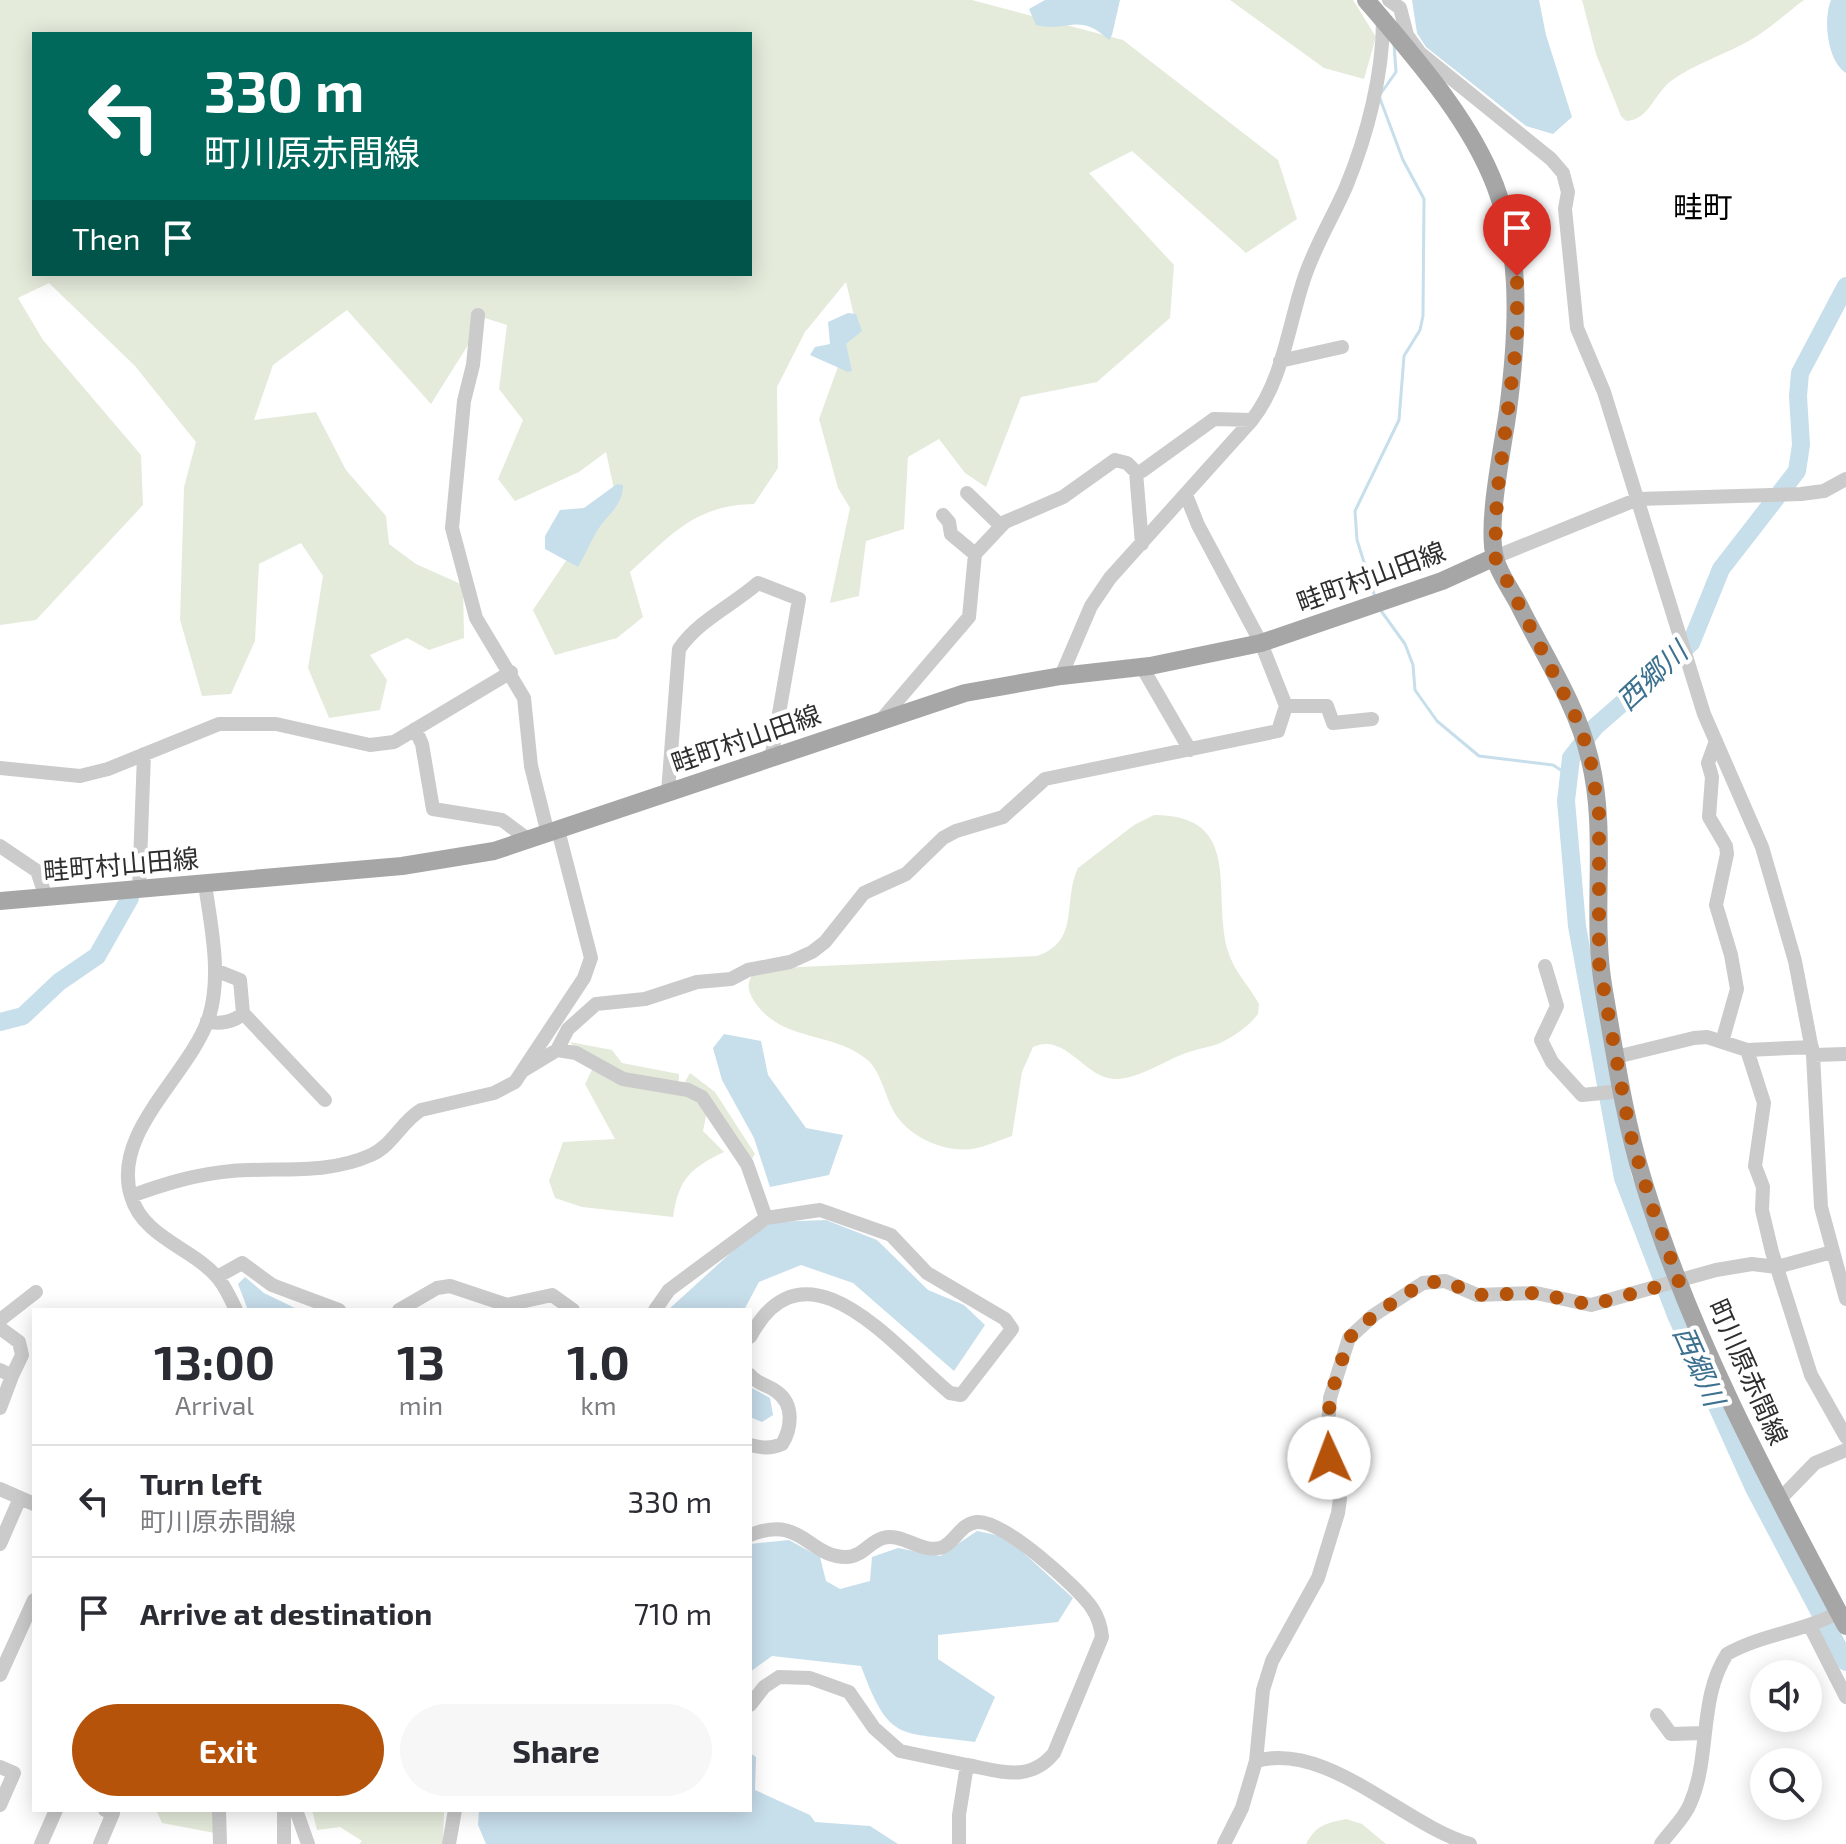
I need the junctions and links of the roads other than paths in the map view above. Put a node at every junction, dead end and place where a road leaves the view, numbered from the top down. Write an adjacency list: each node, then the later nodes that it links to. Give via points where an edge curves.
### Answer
1 (1366, 0): 3 (main road, 町川原赤間線)
2 (1389, 0): 12 (street, via 1400,8 1407,35 1420,53 1535,144 1563,173 1577,328)
3 (1383, 20): 6 (street, via 1382,60 1358,152 1313,254); 17 (main road, 町川原赤間線, via 1473,135 1509,220 1517,276 1517,339 1497,495)
4 (478, 315): 20 (street, via 452,528 476,618)
5 (1342, 347): 6 (street)
6 (1280, 361): 7 (street)
7 (1252, 420): 8 (street, via 1214,419); 11 (street)
8 (1136, 472): 14 (street, via 1115,460 1063,497); 15 (street)
9 (1846, 479): 12 (street, via 1824,491)
10 (967, 493): 14 (street)
11 (1186, 495): 15 (street); 18 (street)
12 (1638, 499): 17 (street); 26 (street)
13 (943, 515): 16 (street, via 951,534)
14 (1001, 526): 16 (street)
15 (1142, 544): 21 (street, via 1091,606)
16 (975, 554): 24 (street, via 969,617)
17 (1495, 557): 18 (main road, 畦町村山田線, via 1442,581); 48 (main road, 町川原赤間線, via 1579,724 1590,757 1599,814 1597,941)
18 (1261, 643): 19 (main road, 畦町村山田線); 22 (street)
19 (1142, 667): 21 (main road, 畦町村山田線); 27 (street)
20 (511, 672): 25 (street); 32 (street, via 524,698 531,766)
21 (1061, 676): 24 (main road, 畦町村山田線, via 965,693)
22 (1286, 706): 23 (street, via 1327,706 1333,723); 27 (street, via 1278,731)
23 (1372, 719)
24 (881, 720): 29 (main road, 畦町村山田線)
25 (415, 729): 28 (street, via 394,742 370,745 276,724 219,724); 33 (street, via 433,809 502,820)
26 (1716, 741): 43 (street, via 1708,763 1709,817 1727,854 1716,905 1737,989); 46 (street, via 1762,847 1795,961)
27 (1190, 750): 44 (street, via 1045,779 1003,817 943,838 906,874 864,893 812,952 731,979 697,982 645,999 596,1004 568,1029)
28 (144, 754): 30 (street, via 80,776); 36 (street)
29 (771, 759): 31 (main road, 畦町村山田線); 31 (street, via 799,599 758,583 717,610 679,649)
30 (0, 768)
31 (668, 792): 32 (main road, 畦町村山田線)
32 (553, 832): 33 (main road, 畦町村山田線); 49 (street, via 591,958 584,978)
33 (529, 840): 35 (main road, 畦町村山田線, via 402,866)
34 (0, 846): 37 (street, via 37,871)
35 (205, 884): 36 (main road, 畦町村山田線); 40 (street)
36 (139, 890): 37 (main road, 畦町村山田線)
37 (46, 897): 38 (main road, 畦町村山田線)
38 (0, 901)
39 (1545, 966): 50 (street, via 1557,1006 1541,1040 1544,1051 1582,1095)
40 (215, 970): 41 (street, via 240,980); 42 (street)
41 (243, 1013): 42 (street, via 216,1024); 51 (street)
42 (207, 1021): 52 (street, via 134,1142 127,1165)
43 (1722, 1042): 45 (street); 48 (street, via 1682,1039)
44 (557, 1050): 49 (street); 53 (street, via 576,1053 623,1079 702,1097 747,1164)
45 (1747, 1050): 46 (street); 55 (street, via 1764,1103 1755,1166)
46 (1813, 1051): 47 (street); 54 (street, via 1818,1176)
47 (1846, 1054)
48 (1616, 1057): 50 (main road, 町川原赤間線)
49 (524, 1070): 52 (street, via 506,1089 421,1110 369,1156 310,1170 229,1171 177,1179)
50 (1622, 1091): 57 (main road, 町川原赤間線)
51 (325, 1100)
52 (131, 1196): 56 (street, via 147,1224)
53 (766, 1218): 64 (street, via 669,1290); 67 (street, via 820,1210 891,1235 927,1273 1005,1319 1012,1329 961,1395 950,1393 868,1321 816,1292 787,1296)
54 (1832, 1252): 55 (street); 59 (street)
55 (1777, 1267): 57 (street, via 1752,1264); 72 (street, via 1811,1375)
56 (217, 1277): 60 (street); 61 (street, via 242,1263 272,1285)
57 (1667, 1284): 76 (main road, 町川原赤間線); 88 (street, via 1591,1305 1536,1293 1477,1295 1434,1281 1374,1315 1349,1338 1332,1388 1327,1442 1340,1499 1338,1513 1318,1578 1272,1661 1263,1690)
58 (36, 1292): 65 (street)
59 (1846, 1299)
60 (235, 1308)
61 (334, 1308)
62 (402, 1308): 63 (street, via 450,1286 507,1305 552,1295)
63 (570, 1308)
64 (656, 1308)
65 (0, 1320)
66 (0, 1328): 68 (street, via 19,1342)
67 (752, 1335)
68 (28, 1358): 69 (street)
69 (6, 1373): 71 (street)
70 (752, 1376): 73 (street, via 782,1395 790,1427 782,1444 767,1449)
71 (0, 1408)
72 (1846, 1437)
73 (752, 1445)
74 (1846, 1450): 76 (street, via 1815,1463)
75 (0, 1489): 77 (street)
76 (1779, 1500): 81 (main road, 町川原赤間線)
77 (27, 1501): 79 (street)
78 (752, 1534): 89 (street, via 784,1529 830,1554 854,1557 883,1538 942,1547 963,1528 983,1522 1000,1528 1081,1594 1093,1608 1102,1637 1054,1753 1029,1774)
79 (0, 1544)
80 (32, 1604): 83 (street)
81 (1839, 1618): 82 (street)
82 (1812, 1627): 84 (street); 87 (street, via 1727,1654)
83 (0, 1675)
84 (1846, 1697)
85 (752, 1702): 89 (street, via 779,1677 810,1678 849,1692 874,1728 900,1751)
86 (1657, 1715): 87 (street, via 1671,1734)
87 (1704, 1733): 107 (street, via 1691,1803)
88 (1256, 1761): 105 (street); 106 (street, via 1292,1756 1305,1760 1444,1836)
89 (967, 1765): 104 (street)
90 (0, 1767): 91 (street, via 14,1773)
91 (0, 1805)
92 (55, 1812): 98 (street)
93 (110, 1812): 99 (street)
94 (219, 1812): 100 (street)
95 (284, 1812): 101 (street)
96 (297, 1812): 102 (street)
97 (455, 1812): 103 (street)
98 (41, 1844)
99 (100, 1844)
100 (220, 1844)
101 (284, 1844)
102 (308, 1844)
103 (449, 1844)
104 (959, 1844)
105 (1224, 1844)
106 (1470, 1844)
107 (1661, 1844)

